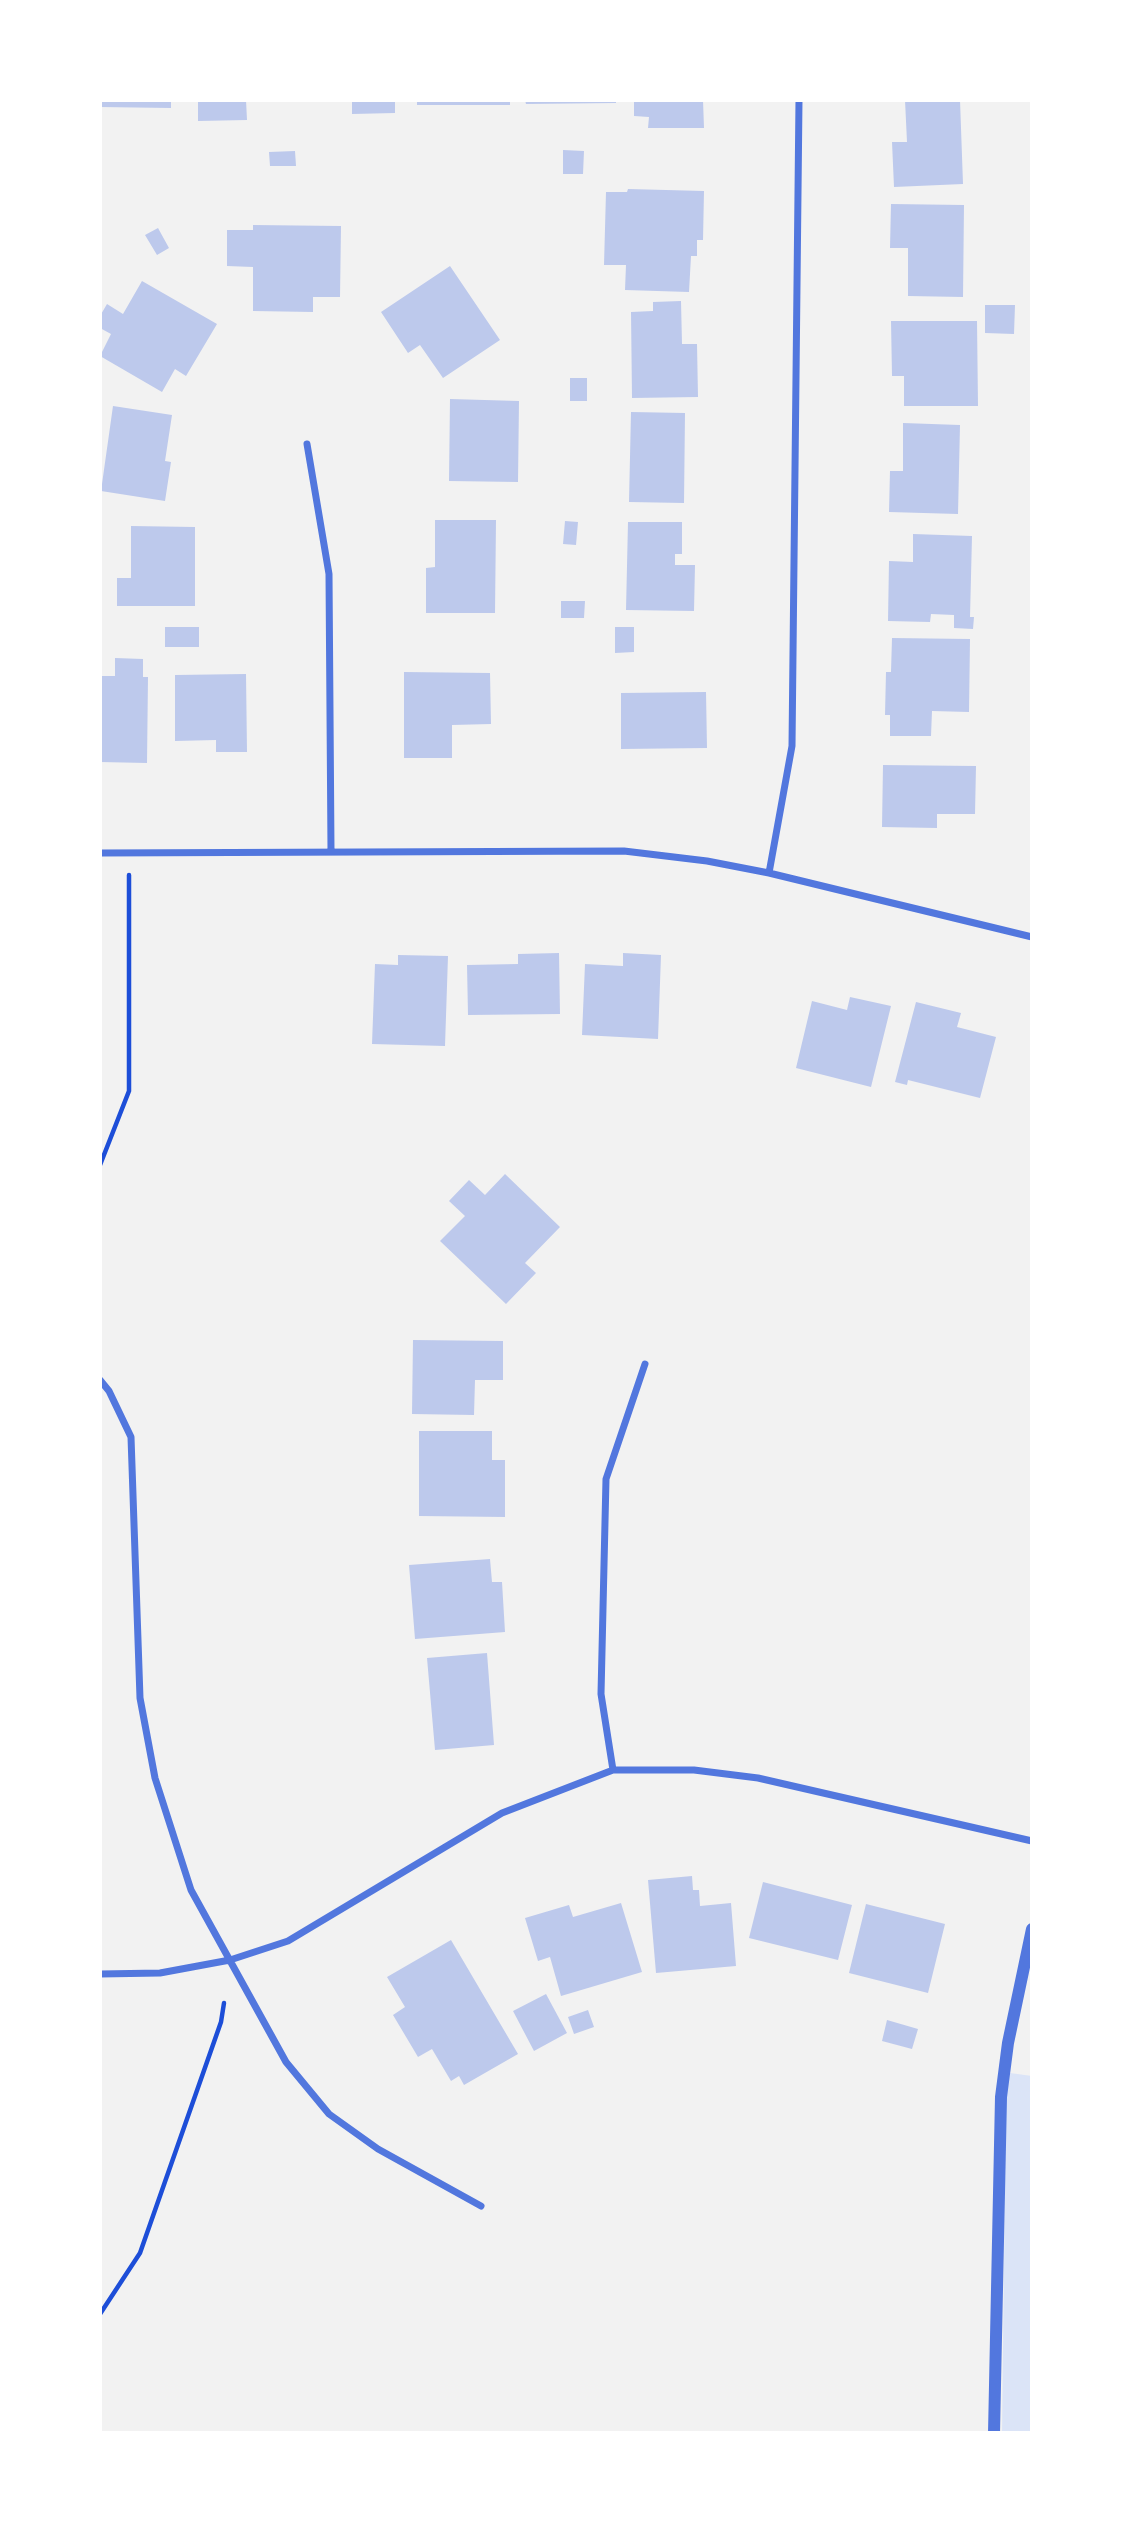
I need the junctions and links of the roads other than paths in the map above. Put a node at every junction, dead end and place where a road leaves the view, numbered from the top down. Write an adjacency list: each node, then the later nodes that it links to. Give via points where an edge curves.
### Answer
1 (799, 100): 5 (street, via 792,746)
2 (307, 444): 3 (street, via 329,574)
3 (331, 851): 4 (street); 5 (street, via 624,851)
4 (100, 853)
5 (769, 873): 6 (street)
6 (1032, 937)
7 (646, 1364): 9 (street, via 606,1479 601,1694)
8 (100, 1380): 12 (street, via 131,1437 139,1685 155,1778 191,1890)
9 (612, 1770): 10 (street, via 694,1770 758,1778); 12 (street, via 502,1813 289,1941)
10 (1032, 1841)
11 (1032, 1929): 15 (street, via 1001,2097)
12 (230, 1960): 13 (street, via 160,1973); 14 (street, via 286,2062 329,2114 378,2149)
13 (100, 1974)
14 (481, 2206)
15 (994, 2433)

